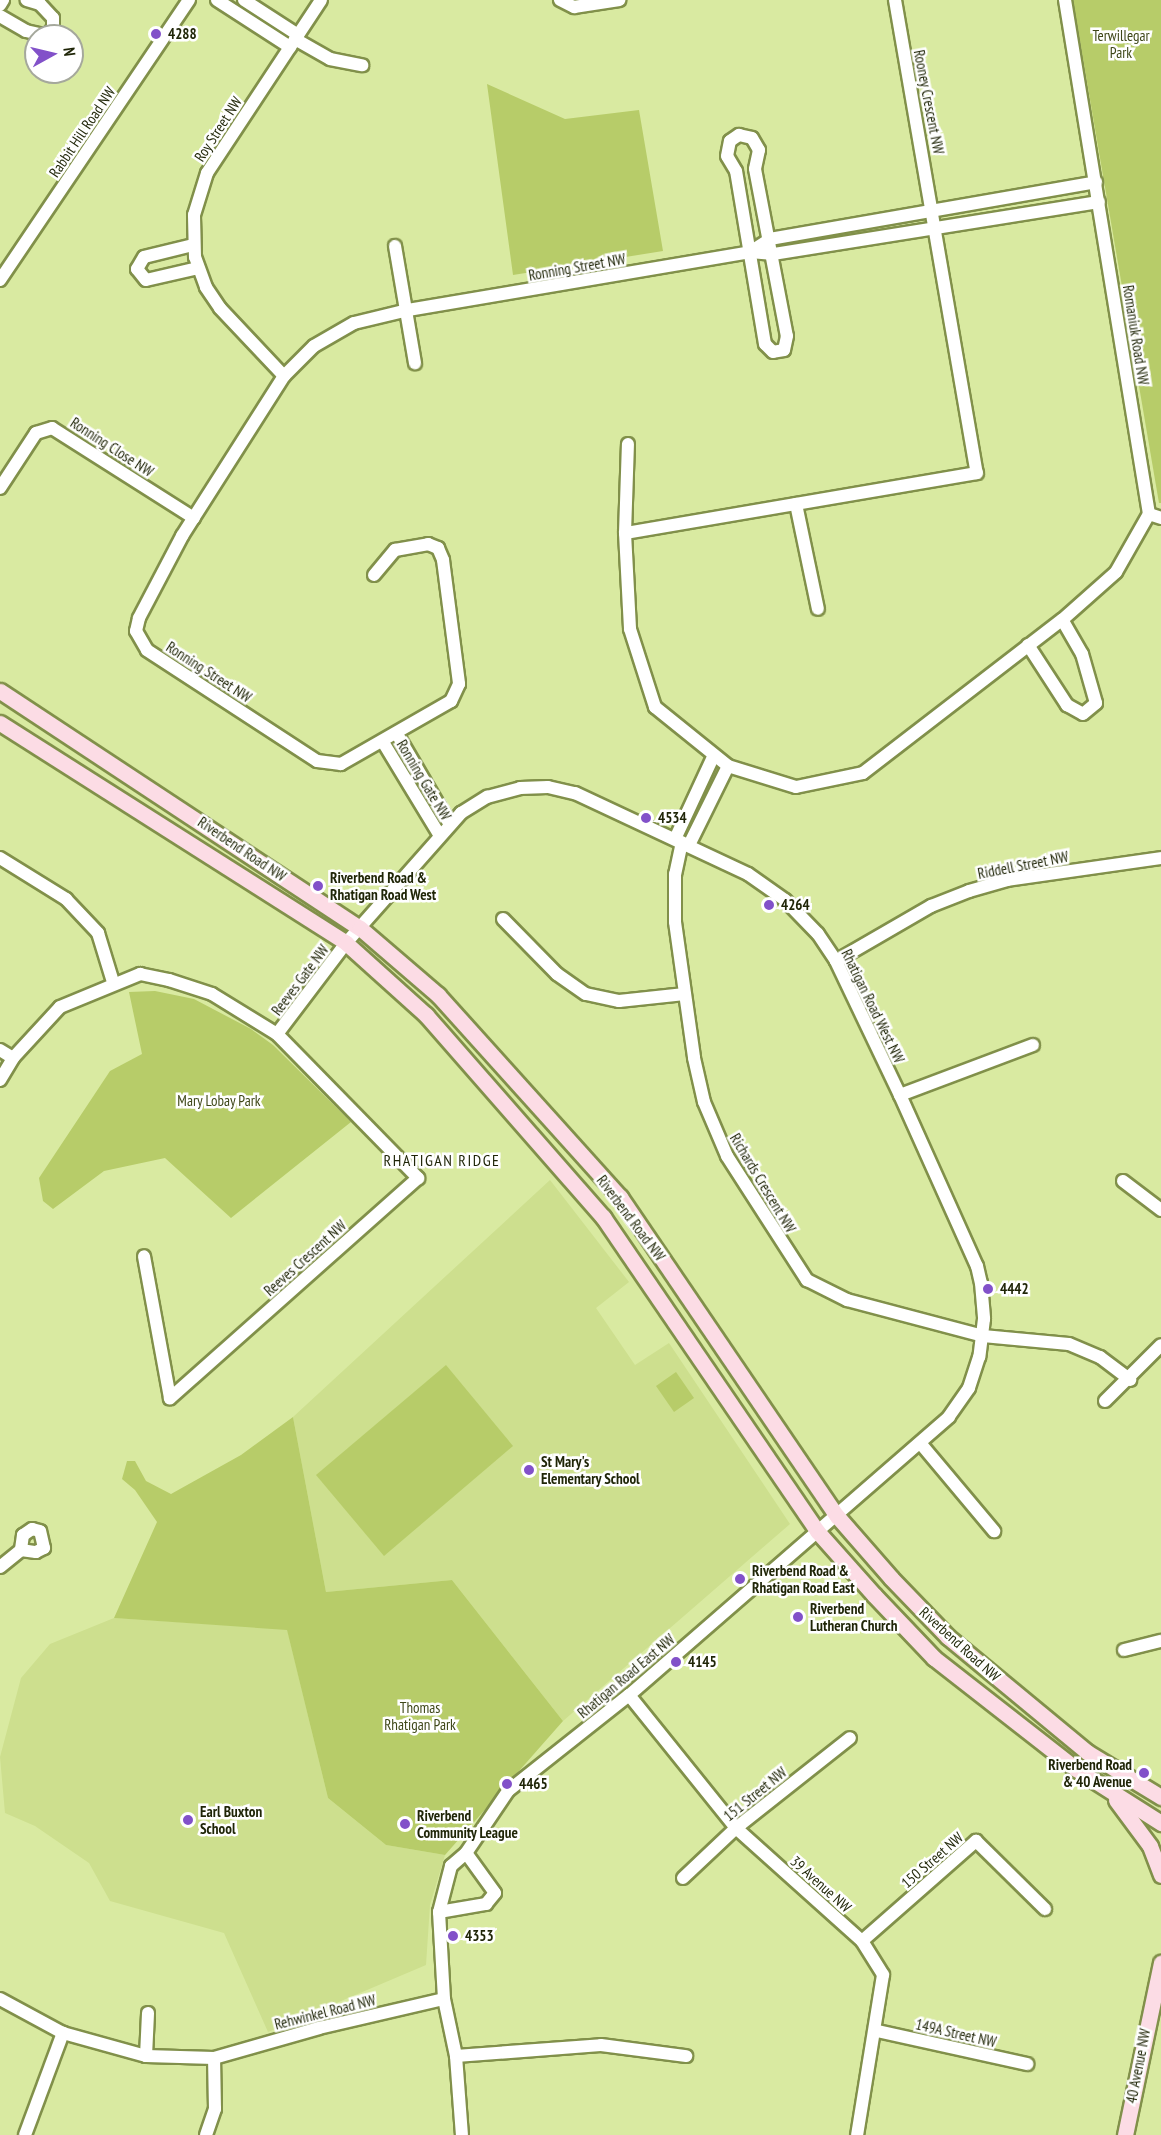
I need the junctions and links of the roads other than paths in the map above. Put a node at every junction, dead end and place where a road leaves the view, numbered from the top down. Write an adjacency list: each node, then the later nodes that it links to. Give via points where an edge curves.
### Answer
1 (3, 0): 11 (street)
2 (27, 0): 12 (street, via 40,4 53,18 53,28 47,36 26,31)
3 (189, 0): 25 (street, Rabbit Hill Road NW)
4 (217, 0): 13 (street)
5 (244, 0): 13 (street)
6 (321, 0): 13 (street, Roy Street NW)
7 (560, 0): 8 (street, via 574,7)
8 (619, 0)
9 (894, 0): 17 (street, Rooney Crescent NW)
10 (1065, 0): 15 (street)
11 (0, 5)
12 (0, 16)
13 (294, 40): 14 (street, via 330,59); 20 (street, Roy Street NW, via 201,185)
14 (362, 65)
15 (1096, 182): 16 (street); 17 (street, Ronning Street NW)
16 (1099, 202): 18 (street, Ronning Street NW); 32 (street, Romaniuk Road NW)
17 (933, 209): 18 (street); 19 (street, Ronning Street NW)
18 (936, 226): 23 (street, Ronning Street NW); 31 (street, via 977,473)
19 (770, 238): 22 (street, Ronning Street NW); 22 (street, via 755,169 759,150 752,138 739,135 730,141 727,156 736,171); 23 (street)
20 (193, 245): 24 (street, Roy Street NW); 24 (street, via 144,257 137,269 146,280)
21 (395, 246): 26 (street)
22 (750, 252): 23 (street, Ronning Street NW); 23 (street, via 765,344 773,352 784,350 787,336); 26 (street, Ronning Street NW)
23 (774, 254)
24 (198, 268): 28 (street, Roy Street NW, via 220,308)
25 (0, 280)
26 (408, 310): 27 (street); 28 (street, Ronning Street NW, via 341,328 314,346)
27 (415, 363)
28 (284, 376): 33 (street, Ronning Street NW)
29 (628, 444): 34 (street, Romaniuk Road NW)
30 (0, 488): 33 (street, Ronning Close NW, via 36,434 52,429)
31 (796, 504): 34 (street); 36 (street)
32 (1155, 516): 37 (street, Romaniuk Road NW, via 1116,572)
33 (194, 518): 42 (street, Ronning Street NW, via 140,618 136,631 142,644 322,764 341,764)
34 (625, 533): 43 (street, Romaniuk Road NW, via 630,629 655,707)
35 (374, 574): 41 (street, Ronning Street NW, via 388,556 402,548 433,545 443,560 458,690 451,701)
36 (818, 609)
37 (1062, 620): 38 (street, Romaniuk Road NW); 38 (street, via 1082,654 1096,704 1083,714 1067,705)
38 (1028, 645): 44 (street, Romaniuk Road NW, via 863,773 796,787)
39 (0, 691): 51 (main road, Riverbend Road NW)
40 (0, 723): 52 (main road, Riverbend Road NW)
41 (397, 734): 42 (street, Ronning Street NW); 45 (street, Ronning Gate NW)
42 (383, 742): 46 (street, Ronning Gate NW)
43 (713, 757): 44 (street, Romaniuk Road NW); 47 (street)
44 (728, 766): 47 (street)
45 (449, 823): 46 (street, Rhatigan Road West NW); 47 (street, Rhatigan Road West NW, via 487,797 520,788 548,786 588,798)
46 (439, 834): 51 (street, Rhatigan Road West NW)
47 (682, 842): 53 (street, Rhatigan Road West NW, via 748,874 785,900 804,917); 55 (street, Richards Crescent NW, via 674,898)
48 (0, 858): 54 (street, via 66,899 98,933)
49 (1161, 858): 53 (street, Riddell Street NW, via 1007,880 969,891 931,906)
50 (503, 919): 55 (street, via 557,974 586,994 618,1001)
51 (360, 928): 52 (street, Rhatigan Road West NW); 70 (main road, Riverbend Road NW, via 438,995 620,1197)
52 (346, 943): 56 (street, Reeves Gate NW); 71 (main road, Riverbend Road NW, via 426,1015 603,1217)
53 (836, 961): 61 (street, Rhatigan Road West NW)
54 (113, 982): 56 (street, via 140,974 169,980 212,994); 59 (street, via 60,1007)
55 (685, 994): 65 (street, Richards Crescent NW, via 698,1080 718,1139 807,1280 847,1300)
56 (277, 1034): 64 (street, Reeves Crescent NW, via 418,1178 170,1398)
57 (1033, 1045): 61 (street)
58 (0, 1050): 59 (street)
59 (13, 1058): 60 (street)
60 (0, 1080)
61 (900, 1095): 65 (street, Rhatigan Road West NW, via 977,1266 984,1300)
62 (1123, 1181): 63 (street)
63 (1161, 1210)
64 (144, 1256)
65 (983, 1336): 67 (street, Richards Crescent NW, via 1069,1344 1100,1357); 69 (street, Rhatigan Road West NW, via 969,1388 958,1406)
66 (1161, 1345): 67 (street)
67 (1130, 1380): 68 (street)
68 (1105, 1401)
69 (921, 1444): 70 (street, Rhatigan Road West NW); 72 (street)
70 (837, 1516): 71 (street, Rhatigan Road West NW); 80 (main road, Riverbend Road NW, via 948,1637 1088,1752)
71 (817, 1531): 77 (street, Rhatigan Road East NW); 79 (main road, Riverbend Road NW, via 934,1658)
72 (994, 1531)
73 (21, 1551): 74 (street)
74 (0, 1567)
75 (1161, 1641): 76 (street)
76 (1124, 1650)
77 (629, 1695): 82 (street, 39 Avenue NW); 83 (street, Rhatigan Road East NW, via 508,1791)
78 (850, 1738): 82 (street, 151 Street NW)
79 (1111, 1792): 81 (main road, Riverbend Road NW); 84 (main road, via 1150,1846)
80 (1161, 1797)
81 (1161, 1823)
82 (736, 1828): 85 (street, 151 Street NW); 88 (street, 39 Avenue NW)
83 (466, 1853): 87 (street, Rhatigan Road East NW, via 451,1866); 87 (street, via 495,1893 486,1904)
84 (1161, 1875)
85 (683, 1878)
86 (1045, 1909): 88 (street, 150 Street NW, via 976,1841)
87 (439, 1912): 90 (street, Rhatigan Road East NW)
88 (862, 1941): 93 (street, 39 Avenue NW, via 883,1976)
89 (1161, 1963): 104 (main road, 40 Avenue NW)
90 (444, 1998): 96 (street, Rhatigan Road East NW); 98 (street, Rehwinkel Road NW)
91 (0, 1999): 94 (street, Rehwinkel Road NW)
92 (148, 2013): 95 (street)
93 (877, 2031): 99 (street, 149A Street NW); 103 (street, 39 Avenue NW)
94 (63, 2033): 95 (street, Rehwinkel Road NW); 100 (street)
95 (146, 2056): 98 (street, Rehwinkel Road NW)
96 (456, 2056): 97 (street, via 601,2045); 102 (street, Rhatigan Road East NW)
97 (686, 2056)
98 (214, 2058): 101 (street, via 215,2109)
99 (1028, 2064)
100 (25, 2135)
101 (206, 2135)
102 (462, 2135)
103 (858, 2135)
104 (1125, 2135)

